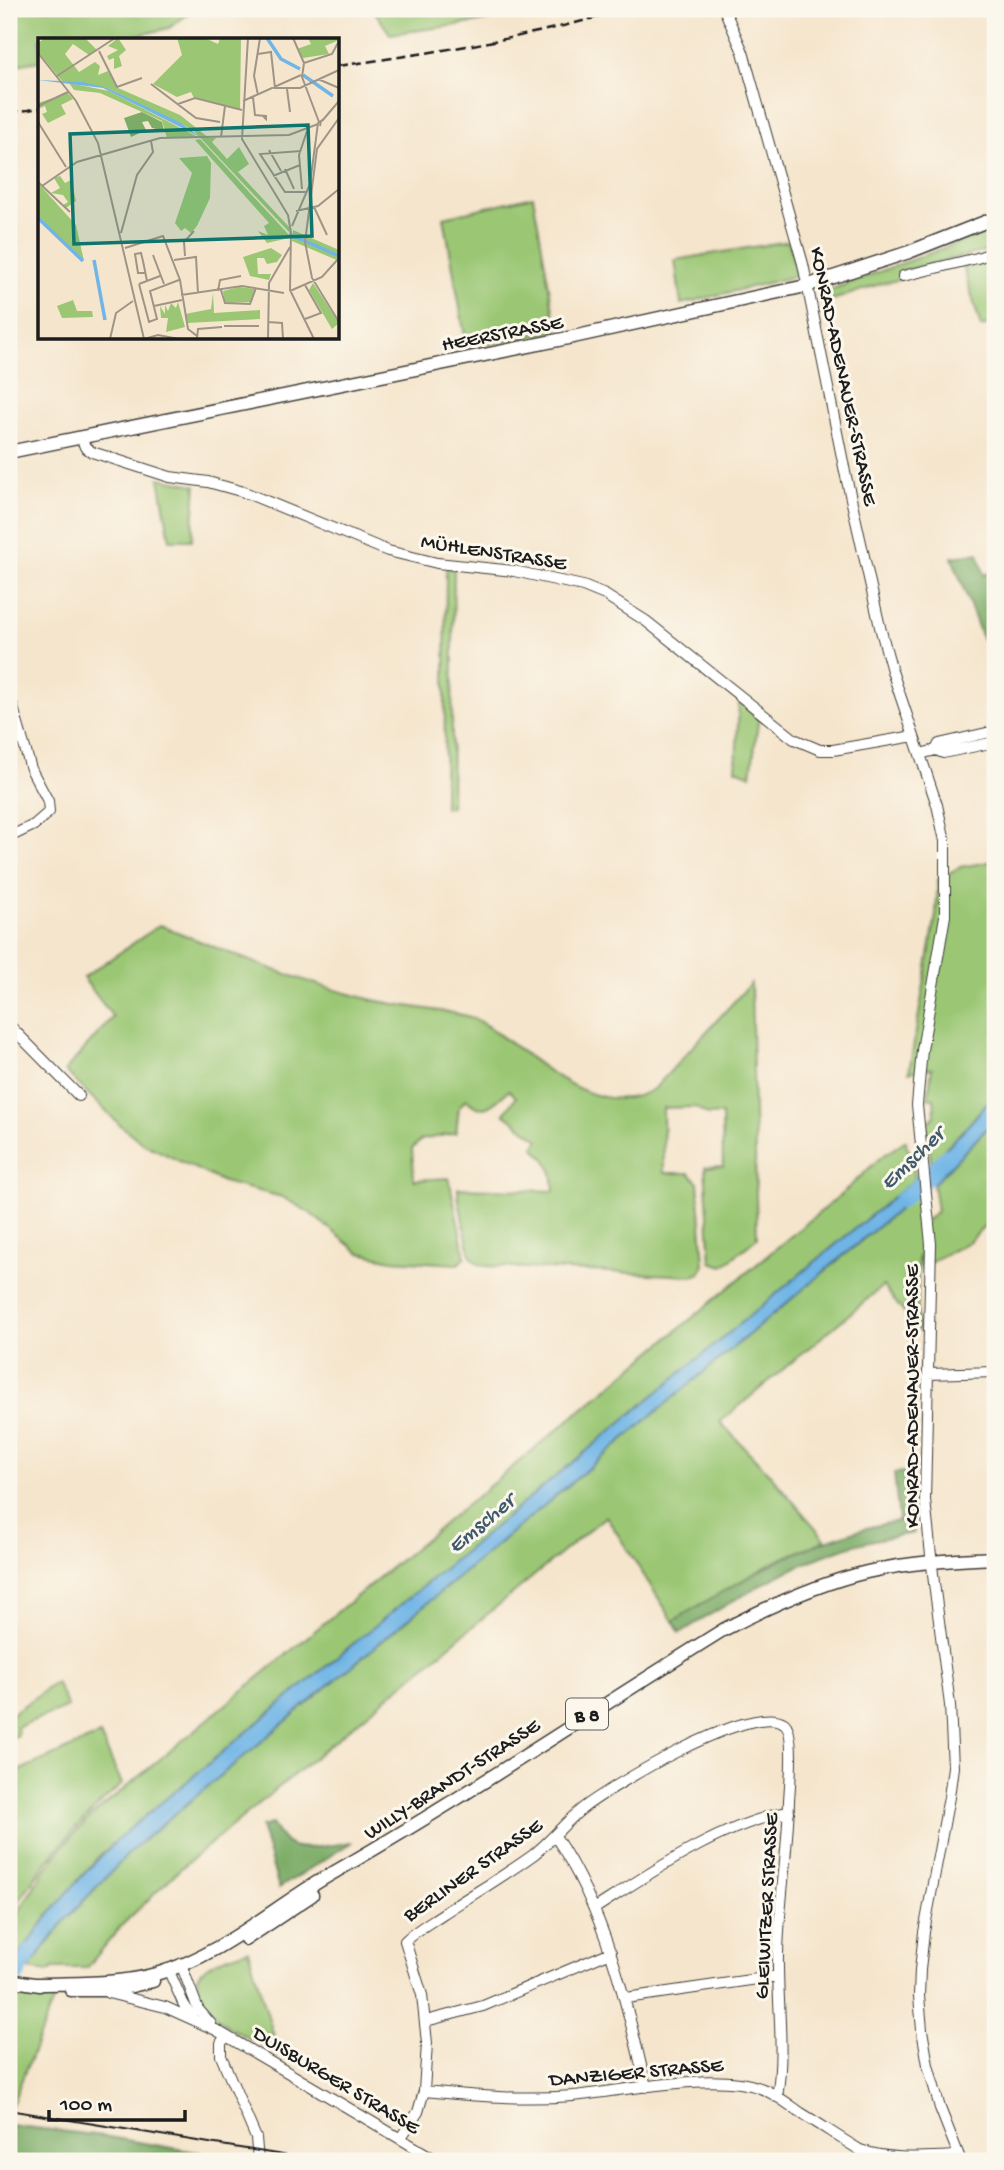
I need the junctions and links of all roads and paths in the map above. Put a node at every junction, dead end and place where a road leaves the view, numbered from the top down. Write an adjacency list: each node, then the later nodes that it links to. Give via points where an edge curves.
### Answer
1 (724, 9): 5 (street, KONRAD-ADENAUER-STRASSE, via 743,52)
2 (995, 218): 5 (main road, HEERSTRASSE)
3 (995, 252): 4 (street)
4 (903, 276)
5 (806, 286): 6 (main road, HEERSTRASSE); 10 (street, KONRAD-ADENAUER-STRASSE, via 880,627)
6 (81, 437): 7 (main road, HEERSTRASSE); 10 (street, MÜHLENSTRASSE, via 92,452 170,477 244,492 388,551 437,563 556,579 605,595 646,621 780,729 810,747 833,750)
7 (9, 452)
8 (9, 694): 14 (street, via 49,812)
9 (995, 731): 12 (street, via 939,744)
10 (914, 736): 13 (street, KONRAD-ADENAUER-STRASSE)
11 (995, 742): 12 (street, via 943,753)
12 (936, 750): 13 (street)
13 (920, 754): 18 (street, KONRAD-ADENAUER-STRASSE, via 945,841 946,890 918,1079 919,1141 931,1244)
14 (9, 838)
15 (9, 1025): 16 (street)
16 (79, 1096)
17 (995, 1372): 18 (street)
18 (928, 1374): 20 (street, KONRAD-ADENAUER-STRASSE, via 925,1500)
19 (995, 1558): 20 (main road, WILLY-BRANDT-STRASSE / B 8)
20 (931, 1562): 26 (main road, WILLY-BRANDT-STRASSE / B 8, via 866,1573 810,1590 723,1630); 41 (street, KONRAD-ADENAUER-STRASSE, via 950,1705 953,1767 924,1932 919,1996 928,2065)
21 (780, 1721): 22 (street, GLEIWITZER STRASSE, via 789,1730); 23 (street, BERLINER STRASSE, via 737,1726 656,1761 583,1808)
22 (789, 1812): 24 (street, via 727,1832); 28 (street, GLEIWITZER STRASSE)
23 (555, 1836): 24 (street); 34 (street, BERLINER STRASSE, via 405,1941)
24 (594, 1909): 25 (street)
25 (611, 1952): 32 (street); 34 (street, via 484,2006)
26 (183, 1968): 27 (main road, WILLY-BRANDT-STRASSE / B 8); 35 (street, DUISBURGER STRASSE, via 198,2009)
27 (170, 1973): 30 (main road, WILLY-BRANDT-STRASSE / B 8, via 114,1982); 31 (main road, WILLY-BRANDT-STRASSE / B 8, via 135,1987); 33 (street)
28 (778, 1976): 32 (street); 39 (street, GLEIWITZER STRASSE, via 781,2071)
29 (9, 1980): 30 (main road, WILLY-BRANDT-STRASSE / B 8)
30 (34, 1984): 31 (main road, WILLY-BRANDT-STRASSE / B 8)
31 (98, 1991): 33 (street, DUISBURGER STRASSE)
32 (626, 1998): 37 (street)
33 (194, 2019): 35 (street, DUISBURGER STRASSE)
34 (426, 2021): 38 (street, BERLINER STRASSE)
35 (216, 2030): 36 (street, DUISBURGER STRASSE)
36 (226, 2036): 40 (street, DUISBURGER STRASSE); 42 (street, via 221,2056 256,2138)
37 (646, 2087): 38 (street, DANZIGER STRASSE, via 499,2099); 39 (street, DANZIGER STRASSE, via 722,2081 760,2088)
38 (424, 2091): 40 (street, BERLINER STRASSE, via 418,2112)
39 (777, 2097): 41 (street, DANZIGER STRASSE, via 867,2152 890,2158)
40 (400, 2139): 43 (street, DUISBURGER STRASSE)
41 (959, 2158)
42 (258, 2161)
43 (438, 2161)

